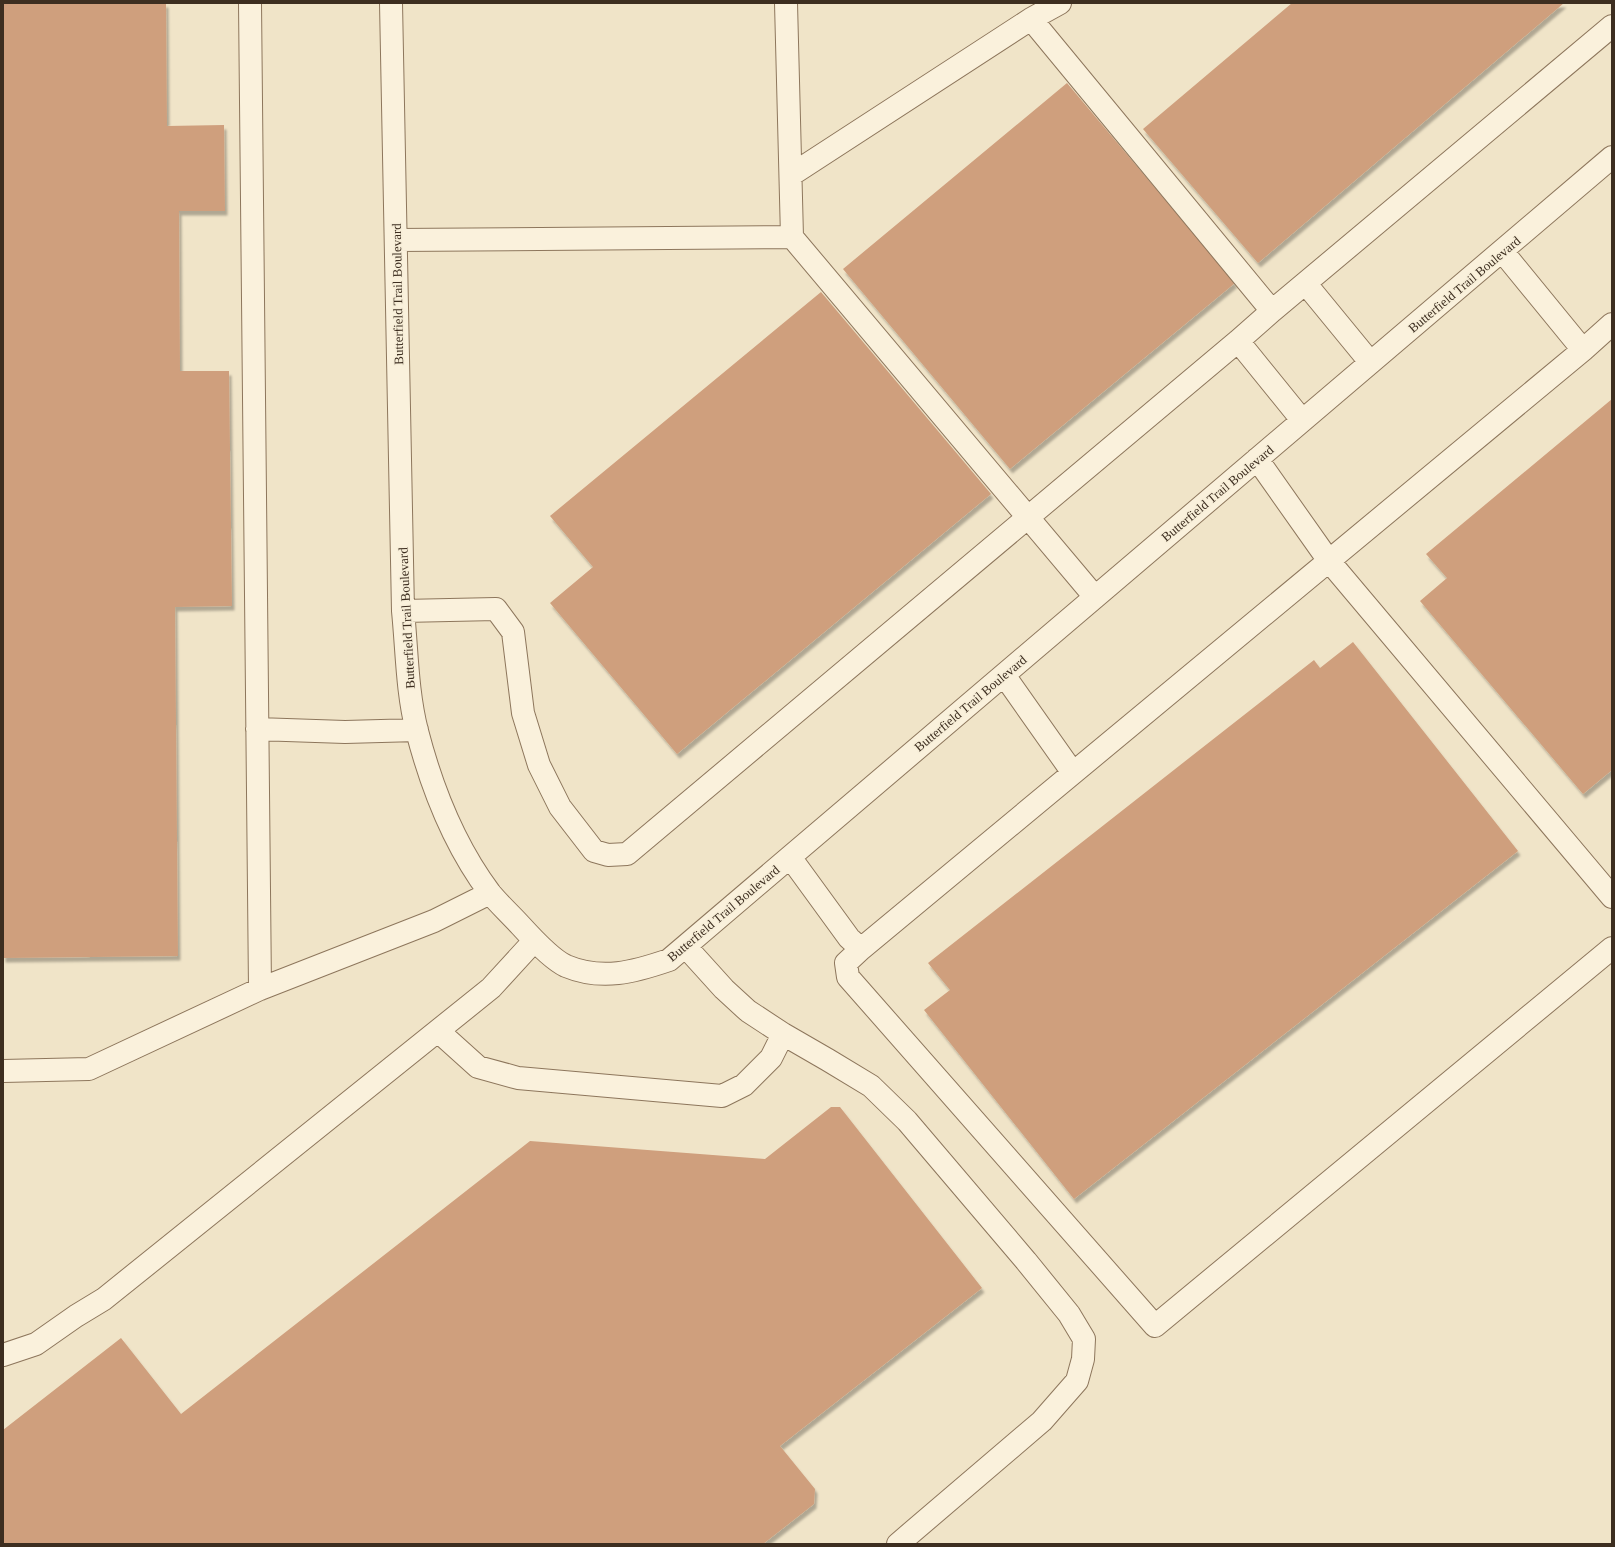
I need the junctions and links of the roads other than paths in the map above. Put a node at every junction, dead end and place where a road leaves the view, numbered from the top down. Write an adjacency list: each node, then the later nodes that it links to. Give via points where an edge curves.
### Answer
1 (250, 3): 25 (street)
2 (391, 3): 10 (street, Butterfield Trail Boulevard)
3 (786, 3): 8 (street)
4 (1060, 3): 5 (street)
5 (1031, 20): 8 (street); 13 (street)
6 (1612, 26): 12 (street)
7 (1612, 157): 11 (street, Butterfield Trail Boulevard)
8 (791, 175): 9 (street)
9 (792, 237): 10 (street); 20 (street)
10 (396, 240): 23 (street, Butterfield Trail Boulevard)
11 (1502, 251): 16 (street); 17 (street, Butterfield Trail Boulevard)
12 (1306, 284): 13 (street); 17 (street)
13 (1272, 311): 15 (street)
14 (1612, 324): 16 (street)
15 (1238, 341): 18 (street); 20 (street)
16 (1583, 350): 21 (street)
17 (1370, 362): 18 (street, Butterfield Trail Boulevard)
18 (1302, 420): 19 (street, Butterfield Trail Boulevard)
19 (1257, 459): 21 (street); 22 (street, Butterfield Trail Boulevard)
20 (1028, 518): 22 (street); 23 (street, via 627,854 608,855 594,851 560,807 539,765 523,713 513,632 496,609)
21 (1329, 560): 27 (street); 30 (street)
22 (1095, 597): 24 (street, Butterfield Trail Boulevard)
23 (403, 611): 26 (street, Butterfield Trail Boulevard, via 410,694)
24 (1004, 675): 27 (street); 28 (street, Butterfield Trail Boulevard)
25 (257, 729): 26 (street, via 345,732); 35 (street)
26 (417, 730): 29 (street, Butterfield Trail Boulevard, via 437,796 457,841)
27 (1073, 773): 34 (street)
28 (790, 857): 32 (street, Butterfield Trail Boulevard); 34 (street, via 849,938)
29 (490, 893): 31 (street, Butterfield Trail Boulevard); 35 (street, via 434,921)
30 (1612, 897)
31 (534, 941): 32 (street, Butterfield Trail Boulevard, via 565,965 591,973 619,974 643,969 669,960); 36 (street, via 491,988)
32 (686, 947): 37 (street, via 748,1011)
33 (1612, 948): 34 (street, via 1155,1326 848,977 846,963)
34 (861, 949)
35 (260, 989): 38 (street, via 89,1069)
36 (438, 1031): 37 (street, via 478,1067 518,1078 722,1096 744,1085 771,1058); 39 (street, via 104,1299 36,1344)
37 (783, 1034): 40 (street, via 871,1086 907,1121 1031,1266 1069,1314 1084,1339 1083,1359 1077,1380 1042,1421)
38 (3, 1071)
39 (3, 1354)
40 (898, 1544)

